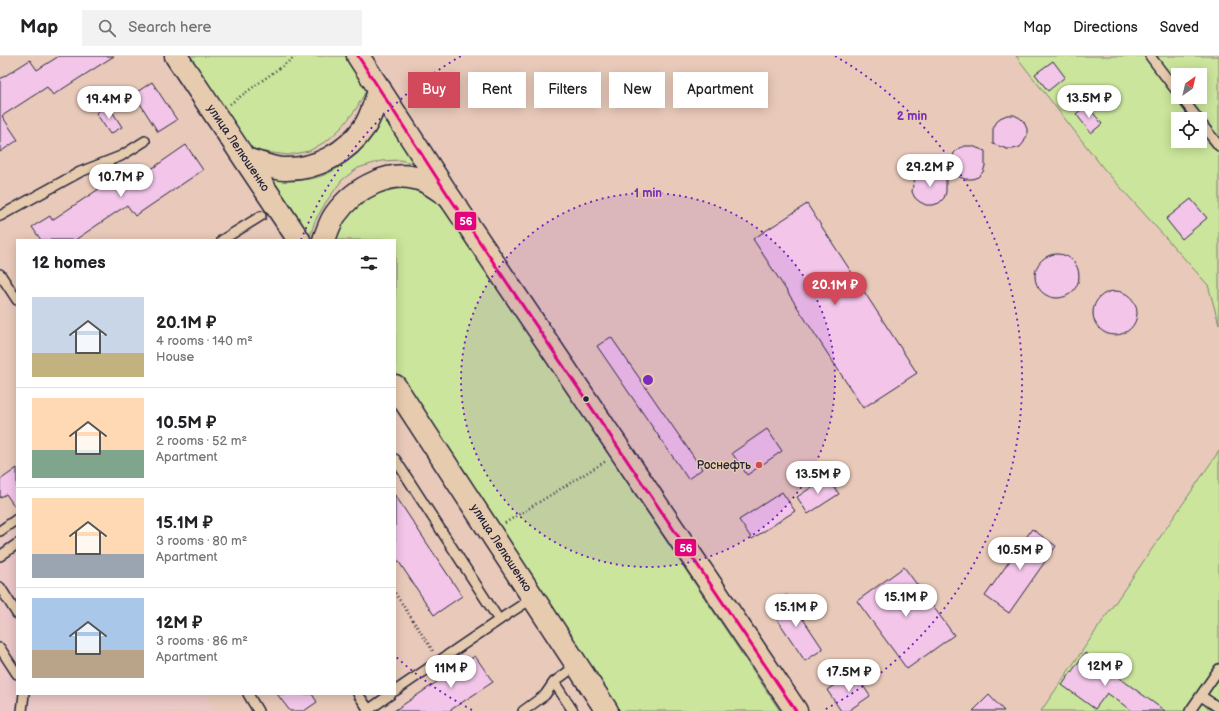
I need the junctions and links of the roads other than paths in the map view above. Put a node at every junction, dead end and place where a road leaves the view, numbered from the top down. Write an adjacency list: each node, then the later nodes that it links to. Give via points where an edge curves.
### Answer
1 (176, 56): 11 (street, улица Лелюшенко)
2 (358, 56): 5 (street)
3 (1150, 56): 4 (lane)
4 (1171, 84)
5 (380, 89): 11 (street, via 361,131 339,153 317,165 283,170); 12 (street)
6 (1186, 104): 7 (lane)
7 (1193, 112)
8 (1207, 131): 10 (lane)
9 (145, 141): 13 (lane, via 121,156 80,172)
10 (1219, 146)
11 (246, 159): 16 (street, улица Лелюшенко)
12 (448, 195): 17 (street, via 424,181 410,177 373,183 350,197 335,216); 48 (street)
13 (0, 216)
14 (261, 216): 15 (lane)
15 (224, 239)
16 (298, 239)
17 (324, 239)
18 (0, 274): 19 (lane)
19 (16, 298)
20 (396, 388): 27 (street, улица Лелюшенко)
21 (396, 461): 29 (lane)
22 (16, 520): 23 (lane)
23 (0, 531)
24 (16, 545): 25 (lane)
25 (0, 556)
26 (0, 587): 28 (lane)
27 (534, 598): 29 (lane); 31 (street, улица Лелюшенко)
28 (16, 612)
29 (499, 620): 35 (lane)
30 (0, 648): 33 (lane)
31 (577, 665): 34 (lane); 47 (street, улица Лелюшенко)
32 (1219, 669): 40 (lane)
33 (16, 672)
34 (554, 682): 45 (lane, via 545,695); 46 (lane)
35 (396, 690)
36 (24, 695): 43 (lane)
37 (249, 695): 44 (lane)
38 (359, 695): 42 (lane)
39 (389, 695): 42 (lane)
40 (1201, 696): 41 (lane); 49 (lane)
41 (1219, 708)
42 (368, 710)
43 (22, 711)
44 (258, 711)
45 (523, 711)
46 (573, 711)
47 (607, 711)
48 (796, 711)
49 (1190, 711)

